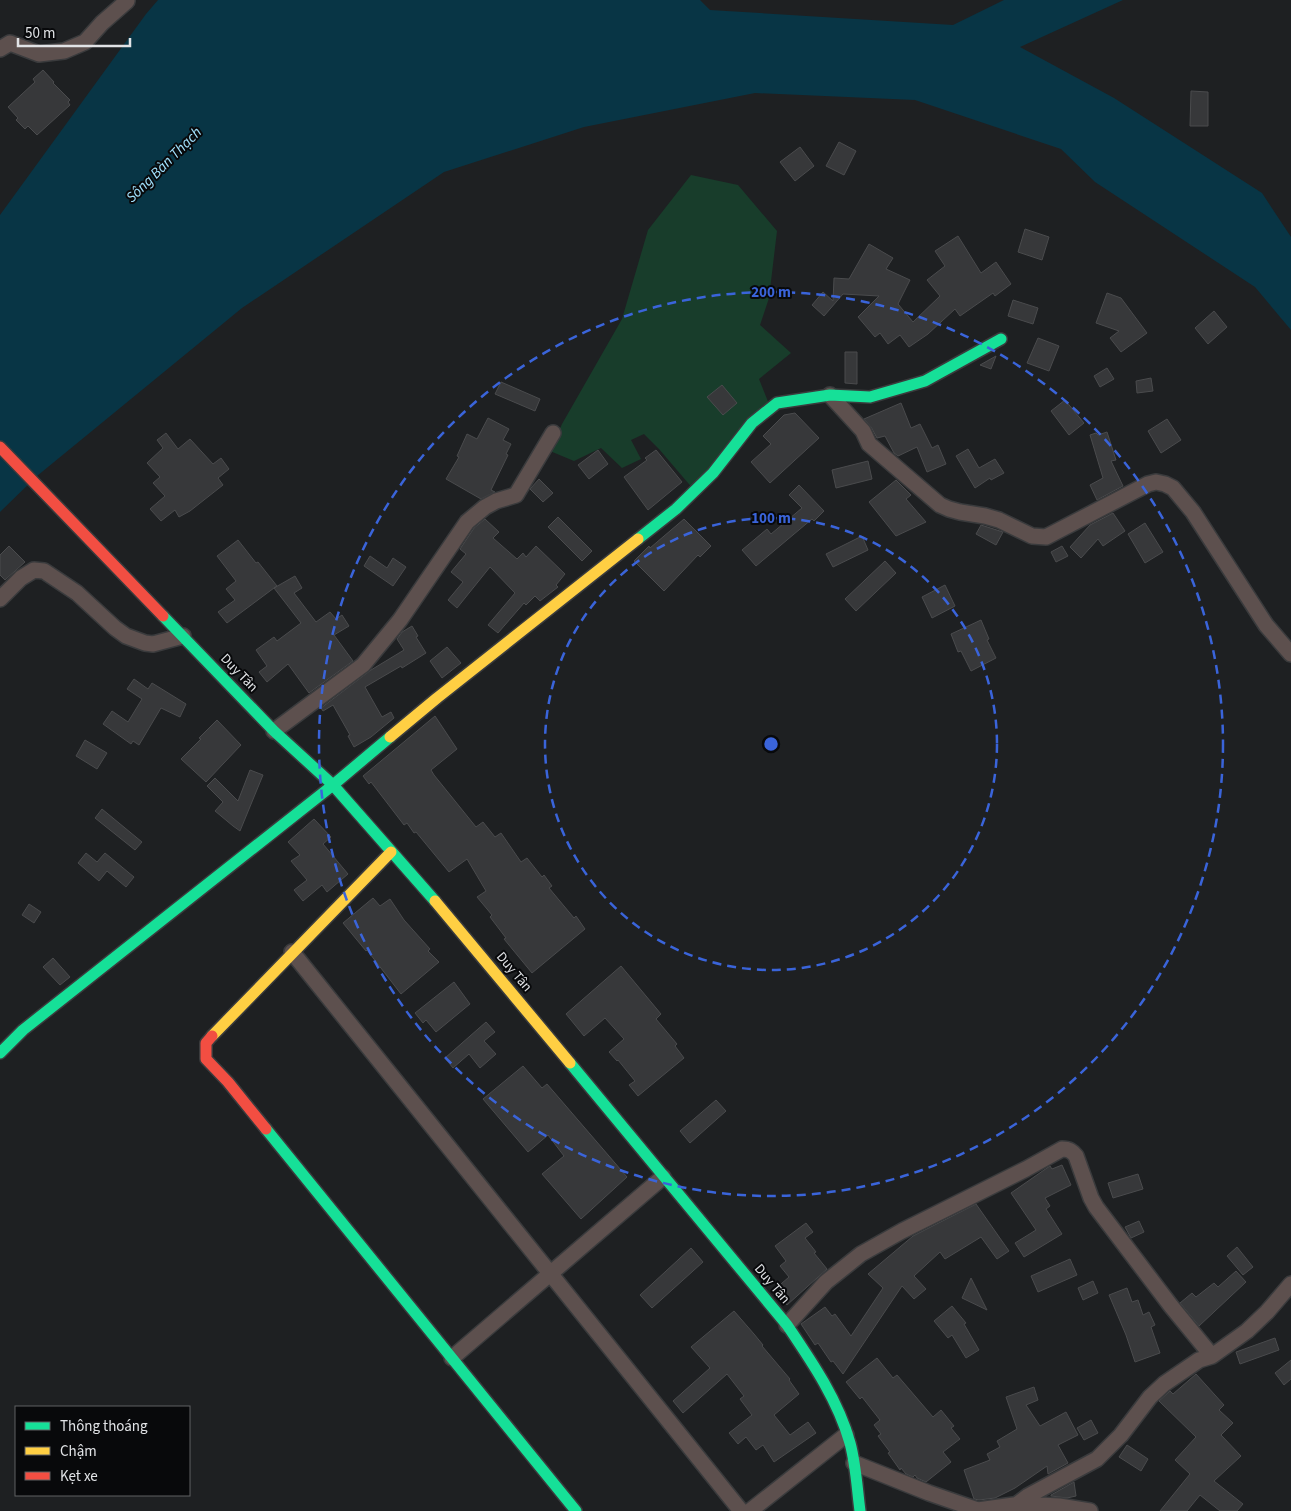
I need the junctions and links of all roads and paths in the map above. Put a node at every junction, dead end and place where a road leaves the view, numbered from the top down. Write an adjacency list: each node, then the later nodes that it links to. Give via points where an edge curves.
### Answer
1 (127, 1): 2 (street, via 85,42 64,51 39,54 10,43)
2 (0, 49)
3 (1001, 339): 4 (street, via 925,381 870,397)
4 (830, 395): 9 (street, via 863,431 869,444 940,504 999,520 1032,536 1046,537 1148,484 1156,482 1173,488 1194,512 1266,625); 11 (street, via 777,404 752,423 713,473 676,509 437,698)
5 (553, 433): 10 (street, via 516,494 485,507 467,522 400,620 363,665)
6 (0, 447): 8 (street, Duy Tân)
7 (0, 599): 8 (street, via 21,578 34,570 44,571 77,593 126,636 145,644)
8 (183, 636): 10 (street, Duy Tân)
9 (1291, 654)
10 (274, 730): 11 (street, Duy Tân)
11 (333, 785): 12 (street, Duy Tân); 14 (street, via 31,1024)
12 (391, 852): 13 (street); 15 (street, Duy Tân)
13 (292, 952): 16 (street); 20 (street, via 206,1043 206,1059)
14 (0, 1053)
15 (663, 1177): 16 (street); 18 (street, Duy Tân)
16 (552, 1274): 20 (street); 25 (street)
17 (1291, 1284): 19 (street, via 1247,1331)
18 (786, 1325): 19 (street, via 826,1282 861,1254 902,1230 1067,1149 1076,1156 1096,1207); 21 (street, Duy Tân, via 832,1398)
19 (1212, 1356): 23 (street, via 1199,1360 1164,1384 1097,1459)
20 (452, 1358): 24 (street)
21 (846, 1435): 22 (street, Duy Tân); 26 (street)
22 (854, 1462): 27 (street, Duy Tân); 28 (street)
23 (1016, 1505): 28 (street); 29 (street)
24 (576, 1511)
25 (741, 1511)
26 (750, 1511)
27 (860, 1511)
28 (978, 1511)
29 (1090, 1511)

